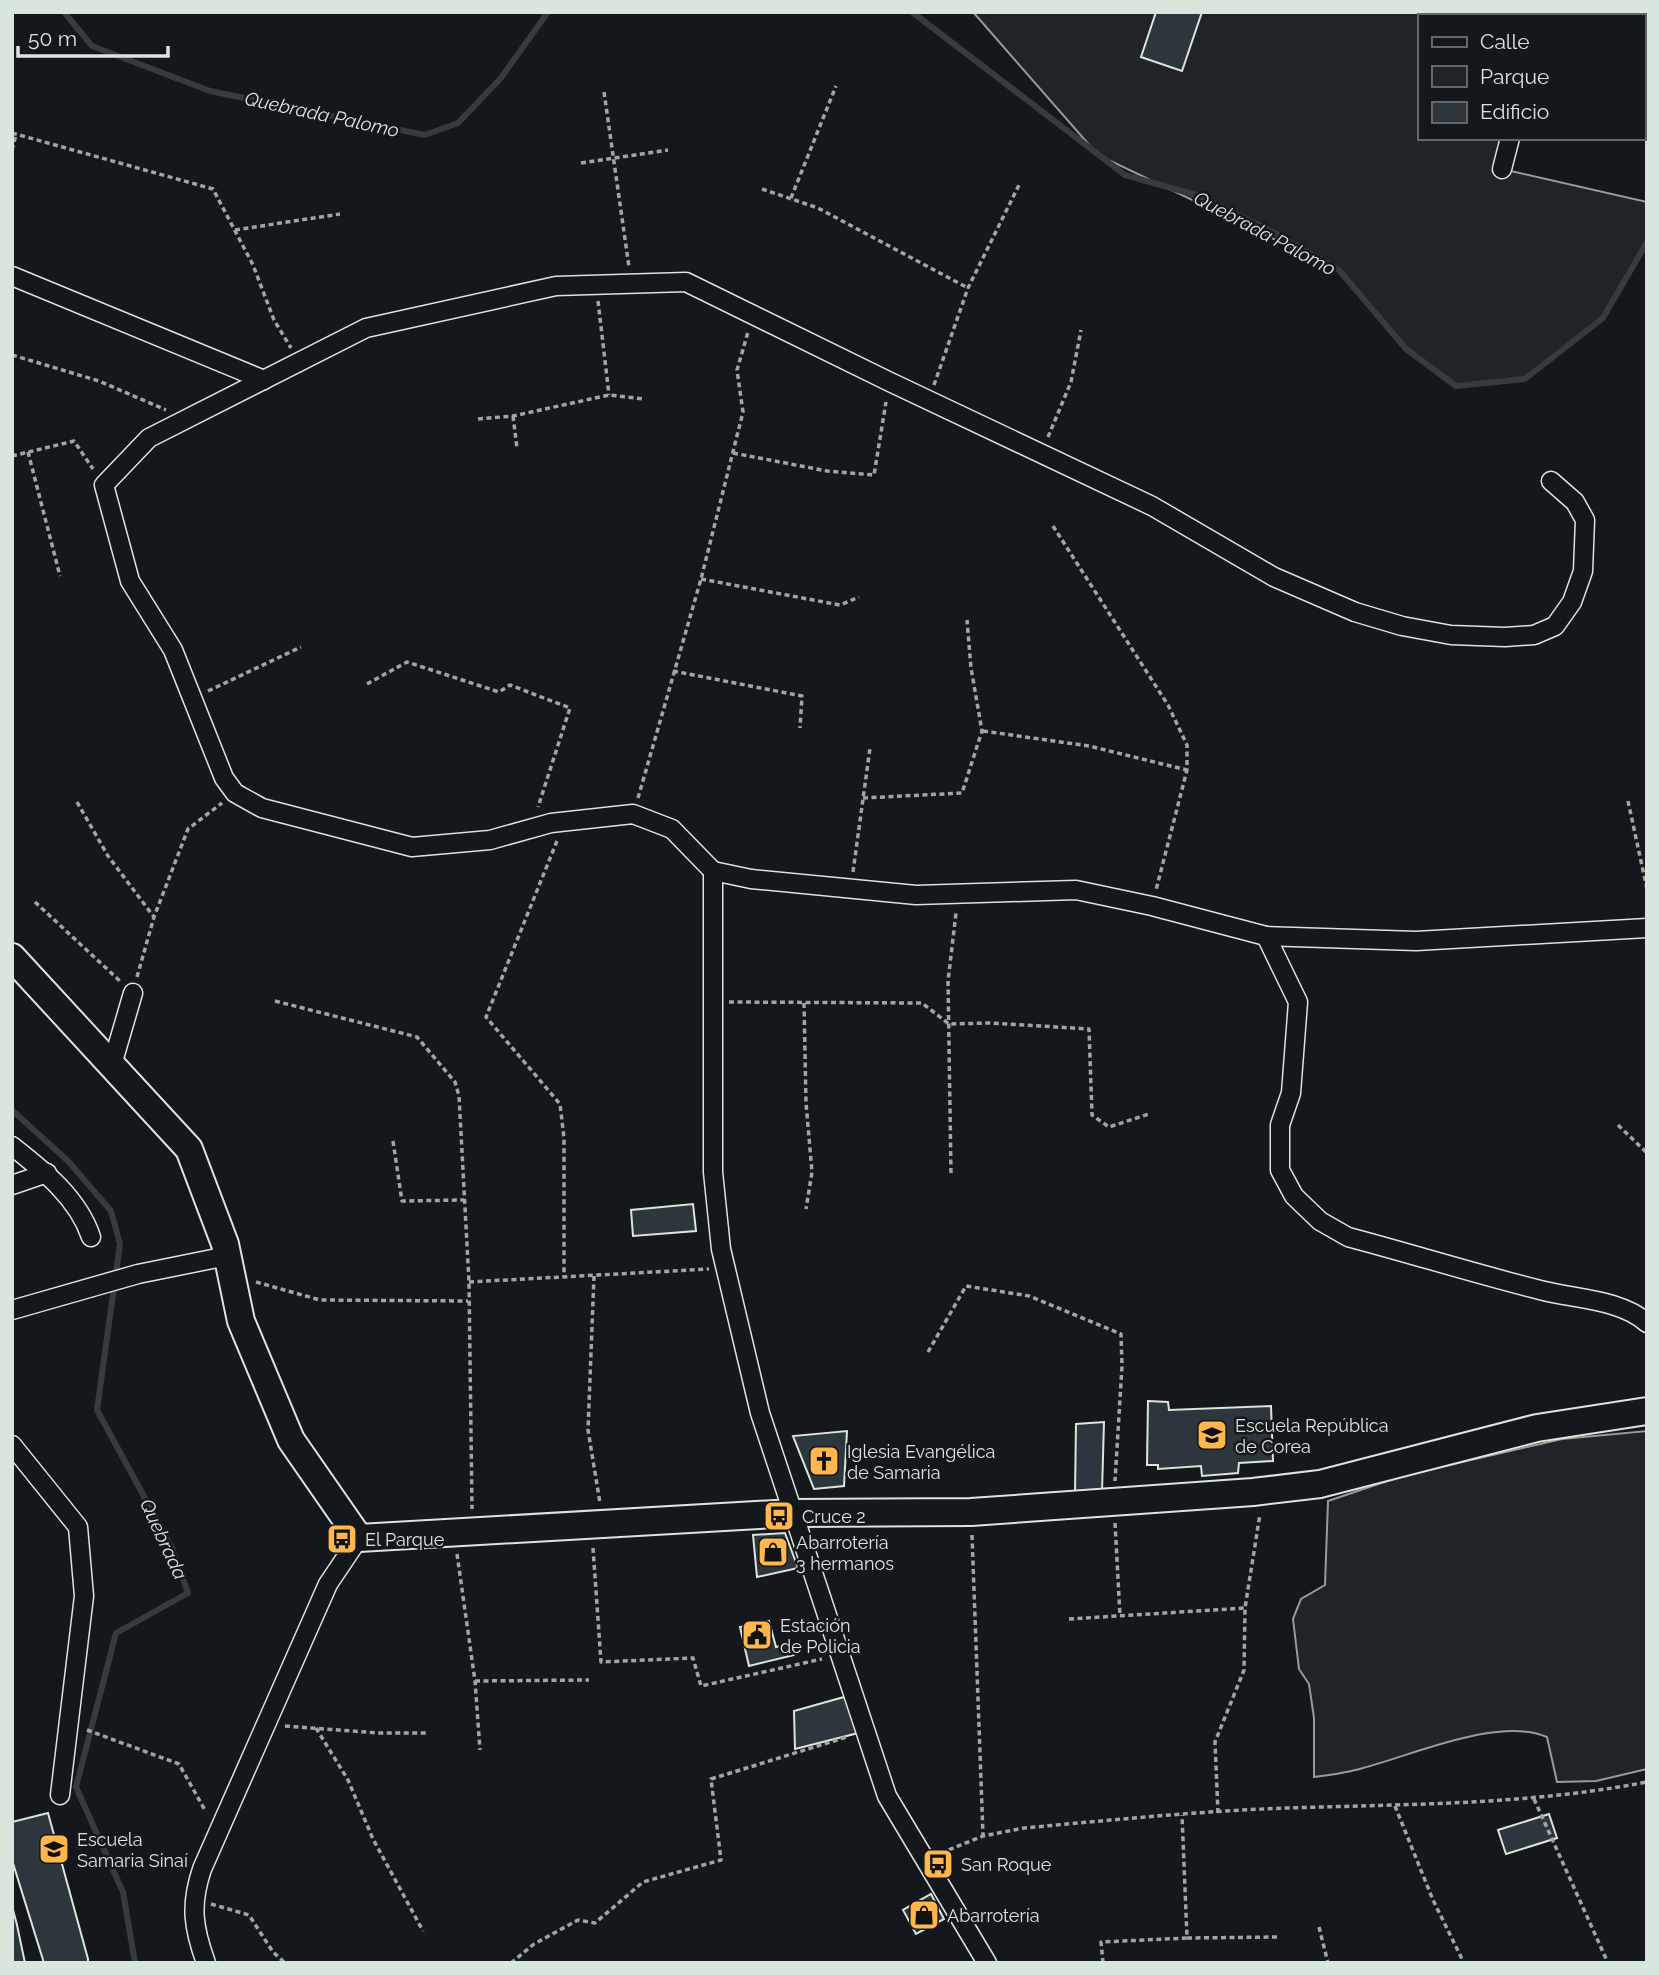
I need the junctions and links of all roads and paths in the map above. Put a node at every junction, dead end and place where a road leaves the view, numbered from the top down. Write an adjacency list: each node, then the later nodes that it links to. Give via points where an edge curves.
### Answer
1 (836, 86): 12 (path)
2 (604, 92): 7 (path)
3 (14, 134): 5 (path); 14 (path, via 213,189)
4 (1509, 140): 9 (street)
5 (12, 150)
6 (668, 150): 7 (path)
7 (616, 158): 8 (path); 16 (path)
8 (581, 163)
9 (1502, 169)
10 (1020, 183): 18 (path)
11 (762, 189): 12 (path)
12 (791, 198): 18 (path)
13 (340, 214): 14 (path)
14 (234, 230): 22 (path, via 274,320)
15 (12, 276): 23 (street)
16 (631, 284): 17 (street); 19 (street, via 686,282)
17 (596, 285): 22 (street, via 556,286 366,328); 25 (path)
18 (968, 288): 27 (path)
19 (753, 317): 24 (street); 34 (path, via 737,370 743,412)
20 (1081, 330): 33 (path, via 1072,382)
21 (12, 355): 29 (path, via 99,382)
22 (299, 362): 23 (street)
23 (264, 380): 29 (street)
24 (890, 382): 27 (street); 34 (path, via 874,475)
25 (609, 395): 26 (path); 28 (path)
26 (644, 399)
27 (929, 400): 33 (street)
28 (513, 416): 30 (path); 31 (path)
29 (187, 419): 37 (street, via 149,438)
30 (478, 419)
31 (517, 448)
32 (28, 452): 35 (path); 37 (path, via 74,441); 39 (path)
33 (1042, 452): 36 (street, via 1152,506 1274,577 1354,612 1451,635 1534,635 1555,626 1572,602 1583,572 1585,520 1575,502)
34 (733, 453): 40 (path)
35 (12, 456)
36 (1551, 481)
37 (104, 485): 46 (street, via 130,581 173,650)
38 (1053, 526): 50 (path, via 1168,705 1187,745)
39 (60, 576)
40 (701, 579): 41 (path, via 840,606); 44 (path)
41 (859, 597)
42 (967, 620): 48 (path)
43 (301, 647): 46 (path)
44 (673, 671): 47 (path, via 802,696); 55 (path)
45 (367, 684): 57 (path, via 407,662 499,692 510,685 570,708)
46 (193, 698): 51 (street)
47 (800, 728)
48 (982, 731): 50 (path, via 1089,746); 52 (path, via 962,793)
49 (870, 748): 52 (path)
50 (1187, 770): 63 (path)
51 (234, 793): 57 (street, via 262,808 412,847 490,840); 64 (path, via 188,829)
52 (863, 798): 59 (path)
53 (1628, 801): 60 (path)
54 (77, 802): 64 (path, via 108,856)
55 (633, 814): 56 (street); 58 (street, via 672,829)
56 (564, 823): 57 (street); 88 (path, via 486,1017 560,1104)
57 (531, 829)
58 (713, 871): 59 (street); 70 (street)
59 (851, 888): 61 (street, via 916,895)
60 (1647, 889)
61 (958, 893): 63 (street, via 1076,890); 72 (path, via 948,981)
62 (35, 902): 68 (path)
63 (1152, 906): 66 (street)
64 (154, 917): 68 (path)
65 (1647, 928): 66 (street, via 1416,941)
66 (1266, 936): 92 (street, via 1298,1002 1291,1093 1280,1125 1280,1170 1294,1196 1320,1221 1348,1237 1542,1291 1607,1304)
67 (12, 957): 73 (street)
68 (133, 993): 73 (street)
69 (275, 1001): 82 (path, via 417,1037 455,1082)
70 (713, 1002): 71 (path); 86 (street, via 713,1172)
71 (804, 1003): 72 (path, via 922,1003); 83 (path, via 812,1172)
72 (949, 1024): 74 (path, via 1089,1029 1092,1115 1109,1127); 80 (path)
73 (112, 1065): 85 (street, via 189,1149)
74 (1149, 1114)
75 (1618, 1125): 78 (path)
76 (393, 1141): 82 (path, via 402,1201)
77 (12, 1146): 79 (street)
78 (1647, 1153)
79 (47, 1173): 81 (street); 84 (street, via 84,1215)
80 (951, 1173)
81 (12, 1185)
82 (464, 1200): 89 (path)
83 (806, 1209)
84 (91, 1237)
85 (229, 1265): 90 (path, via 320,1300); 91 (street, via 138,1274); 102 (street, via 241,1321 291,1440)
86 (725, 1268): 87 (path); 99 (street, via 760,1413)
87 (594, 1276): 88 (path); 100 (path, via 588,1430)
88 (564, 1277): 89 (path)
89 (469, 1282): 90 (path)
90 (468, 1301): 101 (path, via 472,1423)
91 (12, 1310)
92 (1647, 1323)
93 (928, 1352): 97 (path, via 966,1286 1029,1296 1121,1334)
94 (1647, 1411): 96 (street, via 1537,1428 1320,1484)
95 (12, 1445): 116 (street, via 78,1527 85,1596)
96 (1264, 1491): 97 (street); 103 (path)
97 (1114, 1502): 98 (street); 104 (path)
98 (971, 1512): 99 (street); 122 (path)
99 (792, 1513): 100 (street); 106 (street)
100 (597, 1523): 101 (street); 106 (path, via 601,1662 694,1658 701,1686)
101 (464, 1532): 102 (street); 108 (path)
102 (359, 1538): 109 (street, via 328,1584)
103 (1245, 1608): 104 (path); 119 (path, via 1244,1670 1215,1742)
104 (1121, 1616): 105 (path)
105 (1069, 1619)
106 (838, 1656): 112 (street)
107 (589, 1680): 108 (path)
108 (475, 1681): 114 (path)
109 (267, 1724): 110 (path); 121 (street)
110 (316, 1728): 113 (path); 126 (path, via 348,1780 373,1839)
111 (84, 1730): 121 (path, via 179,1764)
112 (866, 1731): 123 (street, via 887,1796); 131 (path, via 711,1779 721,1860 643,1882 595,1923 578,1920 534,1944)
113 (429, 1733)
114 (480, 1749)
115 (1647, 1782): 117 (path)
116 (60, 1795)
117 (1534, 1799): 118 (path); 136 (path)
118 (1395, 1806): 119 (path); 135 (path)
119 (1219, 1813): 120 (path)
120 (1182, 1815): 122 (path, via 1024,1828); 128 (path)
121 (217, 1833): 124 (street)
122 (983, 1836): 123 (path)
123 (924, 1860): 132 (street)
124 (192, 1898): 129 (street); 130 (path, via 249,1914)
125 (1319, 1927): 134 (path)
126 (423, 1931)
127 (1279, 1937): 128 (path)
128 (1187, 1938): 133 (path, via 1101,1942)
129 (206, 1963)
130 (285, 1963)
131 (511, 1963)
132 (986, 1963)
133 (1103, 1963)
134 (1328, 1963)
135 (1464, 1963)
136 (1608, 1963)

